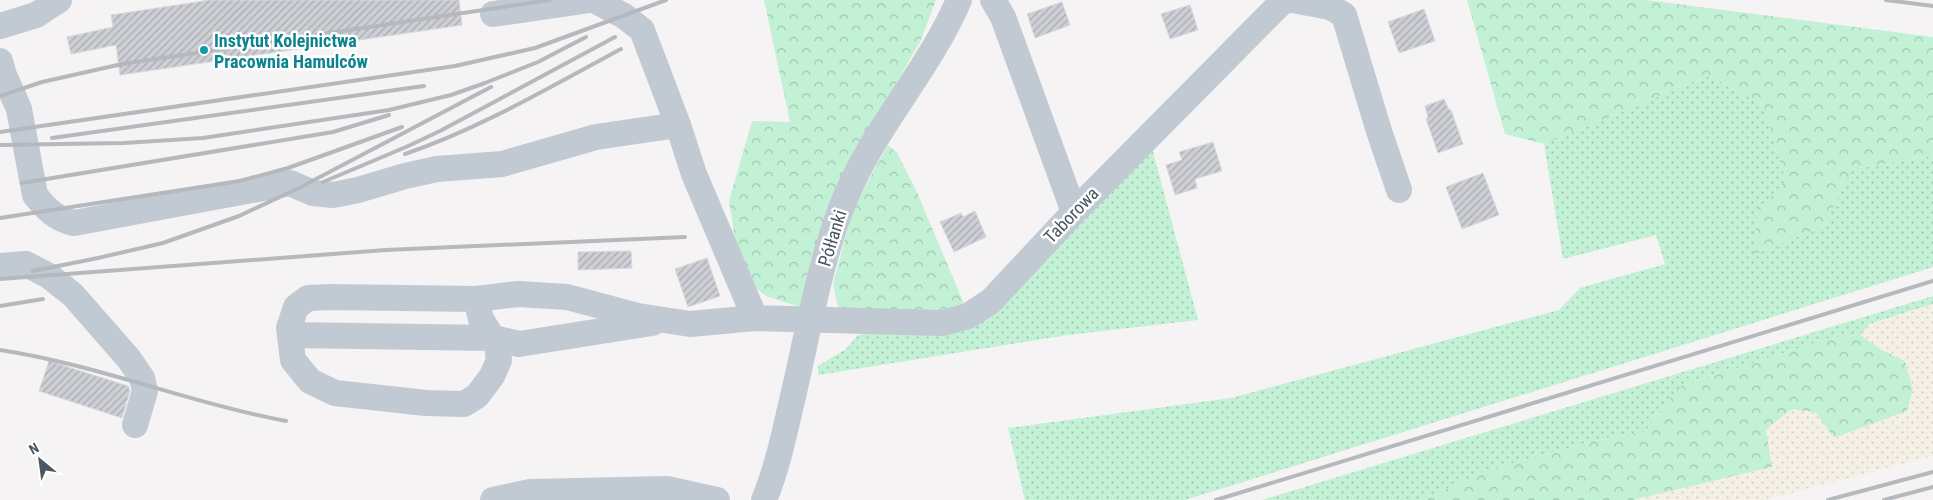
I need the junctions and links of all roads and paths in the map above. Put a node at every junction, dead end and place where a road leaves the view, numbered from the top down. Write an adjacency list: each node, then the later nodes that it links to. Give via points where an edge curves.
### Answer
1 (59, 0): 8 (street, via 36,15)
2 (592, 0): 7 (street); 10 (street, via 624,16 642,30)
3 (959, 0): 16 (street, Półłanki, via 932,52 849,188 834,230)
4 (993, 0): 12 (street, via 1003,17)
5 (1284, 0): 12 (street, Taborowa)
6 (1292, 0): 11 (street, via 1330,7 1344,15)
7 (493, 14)
8 (0, 26)
9 (0, 61): 10 (street, via 19,109 36,195 53,214 74,223 290,183 313,193 333,195 429,171 502,164 596,137)
10 (678, 125): 15 (street, via 694,174)
11 (1399, 190)
12 (1074, 212): 16 (street, Taborowa, via 991,301 968,316 943,323)
13 (0, 266): 20 (street, via 26,264 48,276 73,295 129,359 142,378 145,391)
14 (476, 299): 17 (street, via 518,294 567,297); 18 (street, via 308,298 296,307); 19 (street, via 481,319)
15 (755, 318): 16 (street, Taborowa); 17 (street, Taborowa, via 690,324)
16 (811, 319): 23 (street, Półłanki, via 779,459)
17 (669, 321): 19 (street, via 519,344)
18 (290, 335): 19 (street); 19 (street, via 293,360 310,380 335,393 464,404 477,396 492,376 498,360)
19 (493, 338)
20 (135, 425)
21 (493, 500): 22 (street, via 530,492 667,489)
22 (717, 500)
23 (764, 500)

